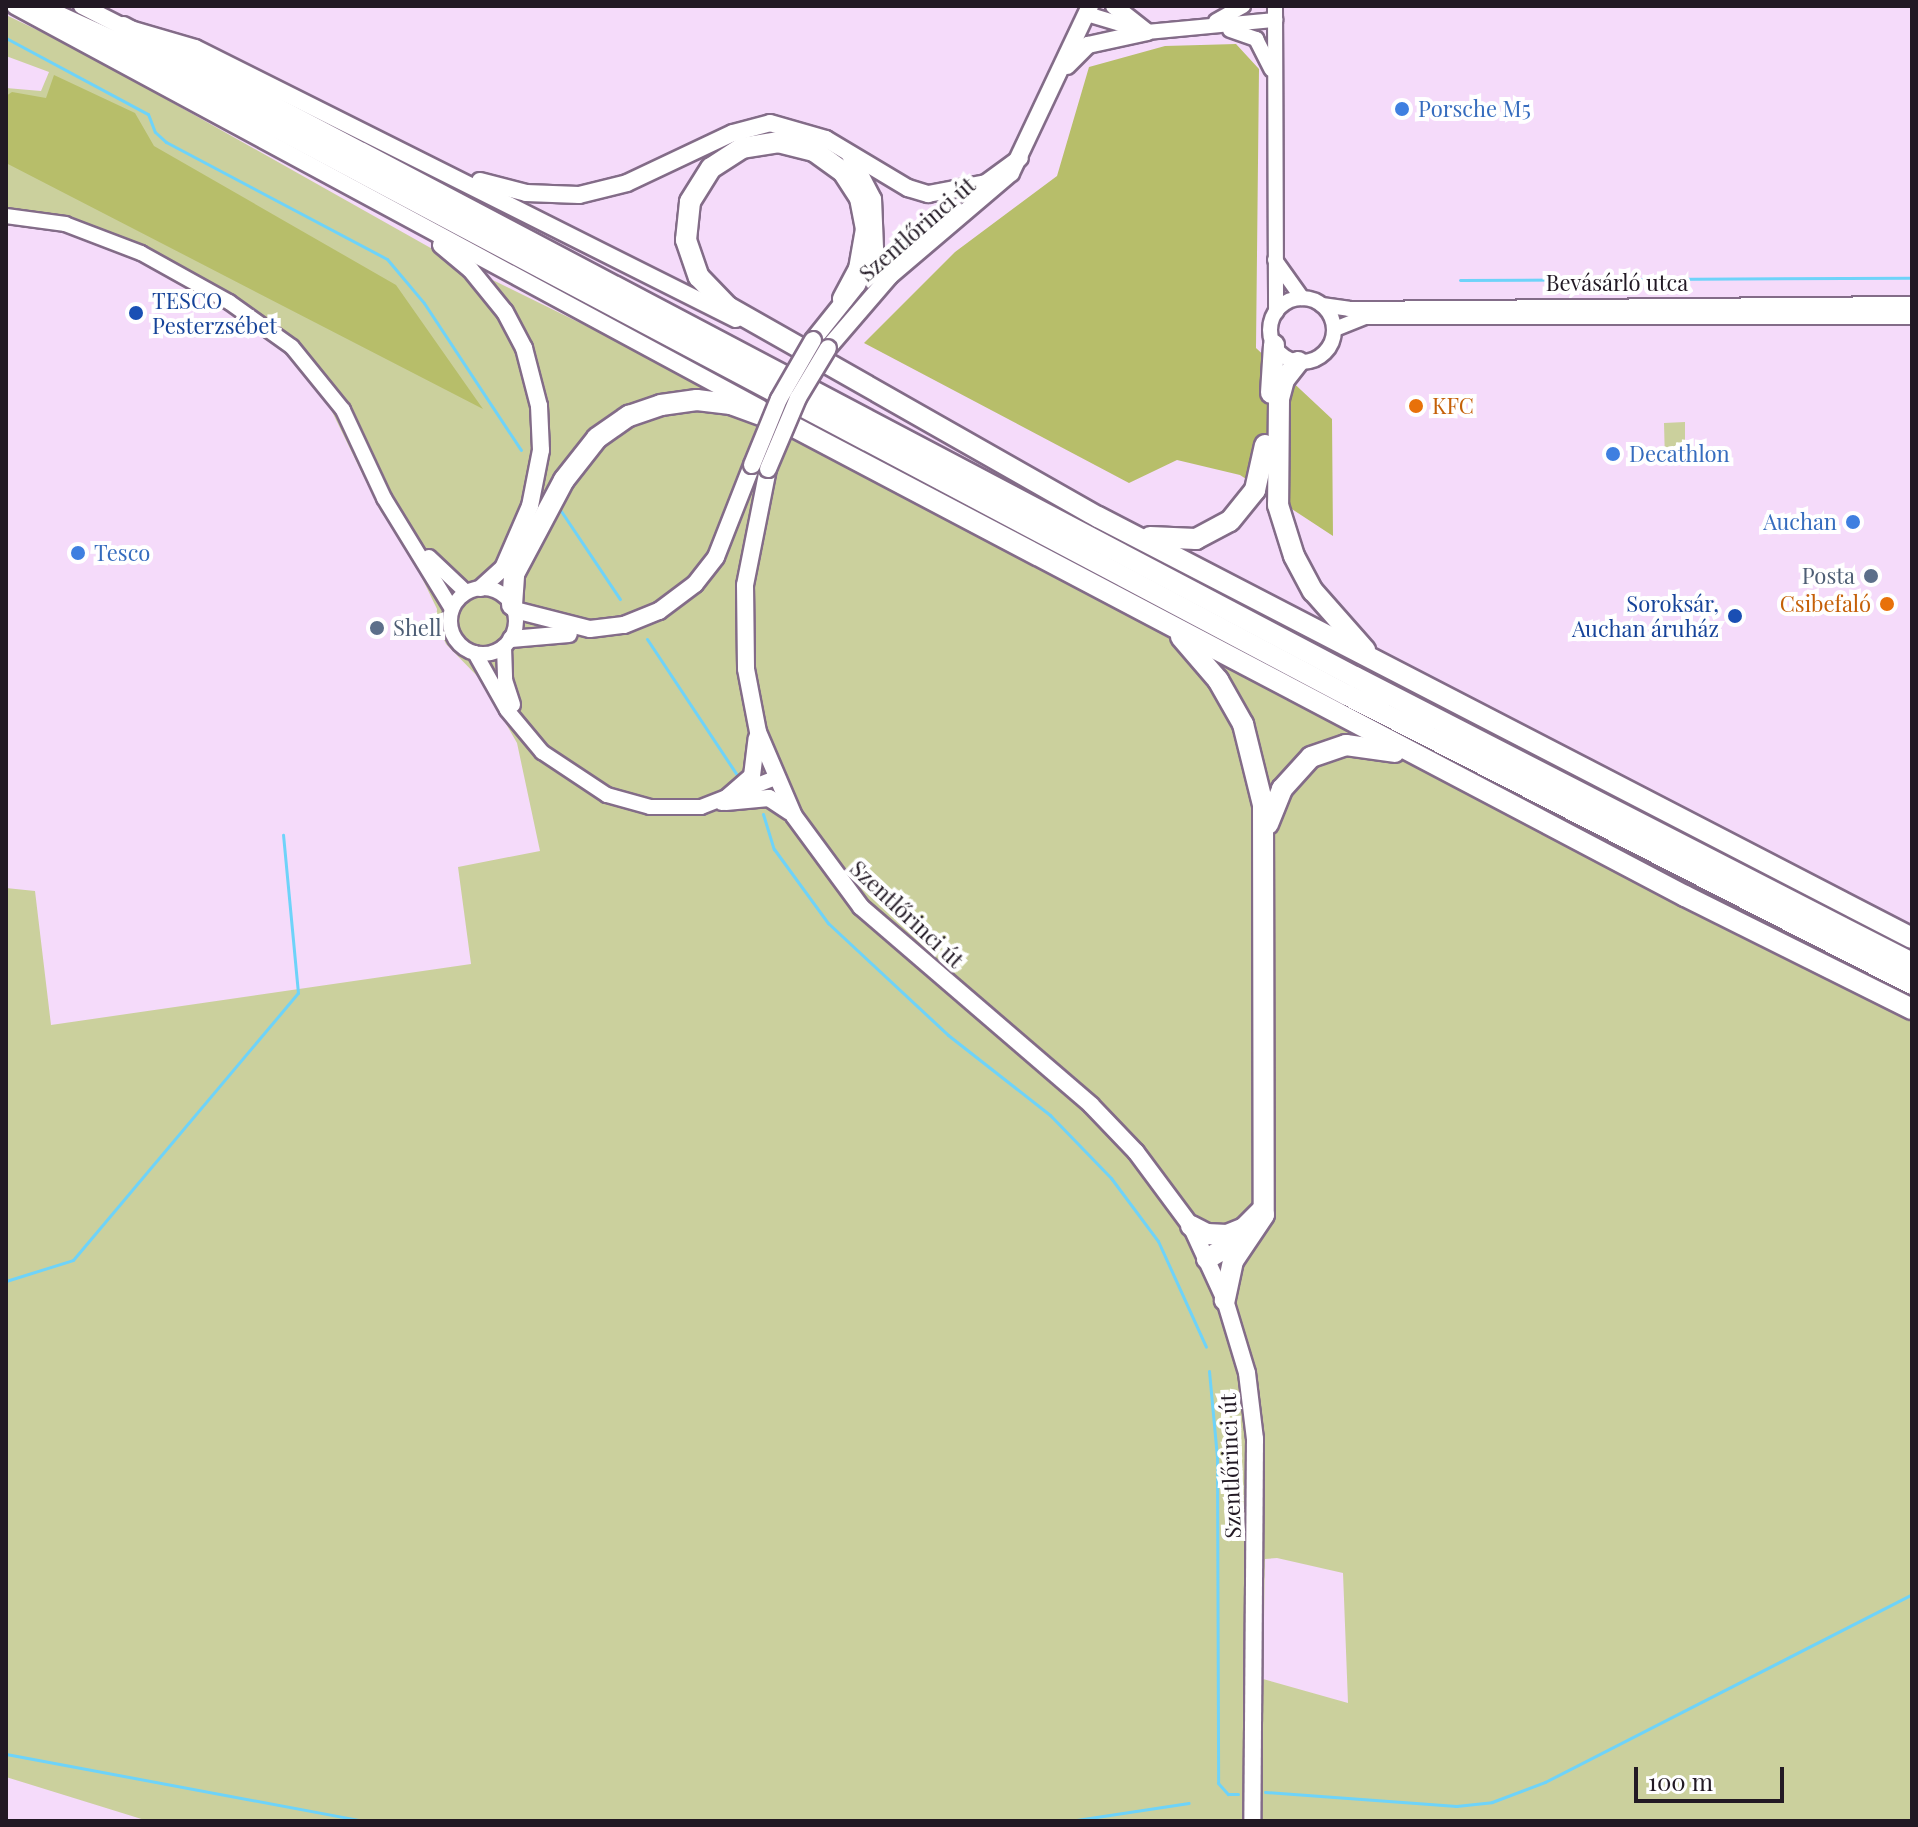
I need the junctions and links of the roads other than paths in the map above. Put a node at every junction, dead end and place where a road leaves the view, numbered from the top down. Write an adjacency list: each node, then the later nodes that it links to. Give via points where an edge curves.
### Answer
1 (15, 6): 16 (main road)
2 (36, 6): 51 (highway, via 115,42 1347,695)
3 (82, 6): 9 (main road)
4 (1114, 6): 10 (main road)
5 (1243, 6): 8 (street)
6 (1089, 10): 10 (street, Szentlőrinci út); 11 (main road, Szentlőrinci út)
7 (1275, 13): 8 (street, Szentlőrinci út); 12 (street, Szentlőrinci út)
8 (1206, 26): 10 (street, Szentlőrinci út); 12 (street, via 1243,31 1256,39)
9 (123, 27): 13 (main road, via 195,48); 50 (highway, via 1343,671)
10 (1147, 32): 11 (main road, via 1088,45)
11 (1057, 74): 15 (main road, Szentlőrinci út)
12 (1274, 76): 18 (street, Szentlőrinci út)
13 (409, 153): 14 (main road, via 488,184 561,196 627,183 724,136 770,123 809,131); 26 (main road)
14 (849, 153): 15 (main road, via 928,194 986,183); 20 (main road, via 868,187 877,226 867,270)
15 (1020, 158): 27 (main road, Szentlőrinci út, via 991,195 890,276)
16 (390, 210): 30 (main road); 34 (main road, via 450,252 495,297 524,348 534,379 542,435 535,487 511,554 494,579)
17 (6, 216): 33 (street, via 65,224 141,253 274,332 332,393 384,498)
18 (1274, 257): 19 (street); 23 (street, Szentlőrinci út)
19 (1302, 298): 22 (street); 23 (street)
20 (843, 299): 26 (highway, via 865,244 863,207 850,180 825,157 791,143 754,144 721,160 690,202 685,228 690,260 720,301); 27 (main road)
21 (1912, 304): 22 (street, Bevásárló utca, via 1349,309)
22 (1322, 305): 25 (street)
23 (1276, 312): 28 (street, via 1270,328)
24 (1912, 317): 25 (street, via 1364,317)
25 (1335, 329): 29 (street, via 1324,354)
26 (789, 342): 32 (highway)
27 (821, 344): 31 (main road, Szentlőrinci út, bridge)
28 (1274, 345): 29 (street); 32 (highway, via 1263,466 1240,512 1209,534 1176,542)
29 (1298, 362): 41 (highway, via 1284,380 1279,399 1276,488 1286,535 1306,579 1337,624)
30 (794, 427): 35 (highway, via 707,401 661,405 620,421 589,446 564,480 514,574); 37 (highway)
31 (760, 467): 38 (main road, via 729,533 695,584 651,615); 43 (main road, Szentlőrinci út, via 743,611)
32 (1098, 517): 41 (highway)
33 (417, 546): 34 (street); 36 (street)
34 (474, 590): 35 (street, via 499,591); 36 (street)
35 (514, 607): 38 (main road); 39 (street)
36 (452, 609): 40 (street, via 453,635)
37 (1170, 625): 44 (highway); 48 (highway, via 1218,680 1243,724 1261,787)
38 (590, 629): 39 (main road)
39 (507, 643): 40 (street); 42 (street, via 503,673)
40 (475, 653): 42 (street)
41 (1415, 684): 49 (highway)
42 (514, 717): 46 (street, via 551,760 607,795 662,808)
43 (758, 732): 45 (main road, Szentlőrinci út); 46 (main road, via 752,776)
44 (1431, 763): 48 (highway, via 1357,745 1321,752 1291,775); 52 (highway)
45 (775, 778): 46 (street); 47 (main road, Szentlőrinci út)
46 (722, 802): 47 (main road, via 769,798)
47 (794, 816): 54 (main road, Szentlőrinci út, via 830,872 861,907 1091,1105 1149,1167)
48 (1264, 835): 53 (highway)
49 (1912, 938)
50 (1912, 963)
51 (1912, 984)
52 (1912, 1011)
53 (1264, 1208): 54 (highway, via 1244,1228 1227,1235); 55 (highway, via 1259,1228); 56 (highway, via 1244,1236)
54 (1191, 1226): 56 (main road, Szentlőrinci út)
55 (1238, 1253): 56 (highway); 57 (highway)
56 (1207, 1259): 57 (main road, Szentlőrinci út)
57 (1225, 1300): 58 (main road, Szentlőrinci út, via 1247,1373 1255,1439)
58 (1252, 1821)

